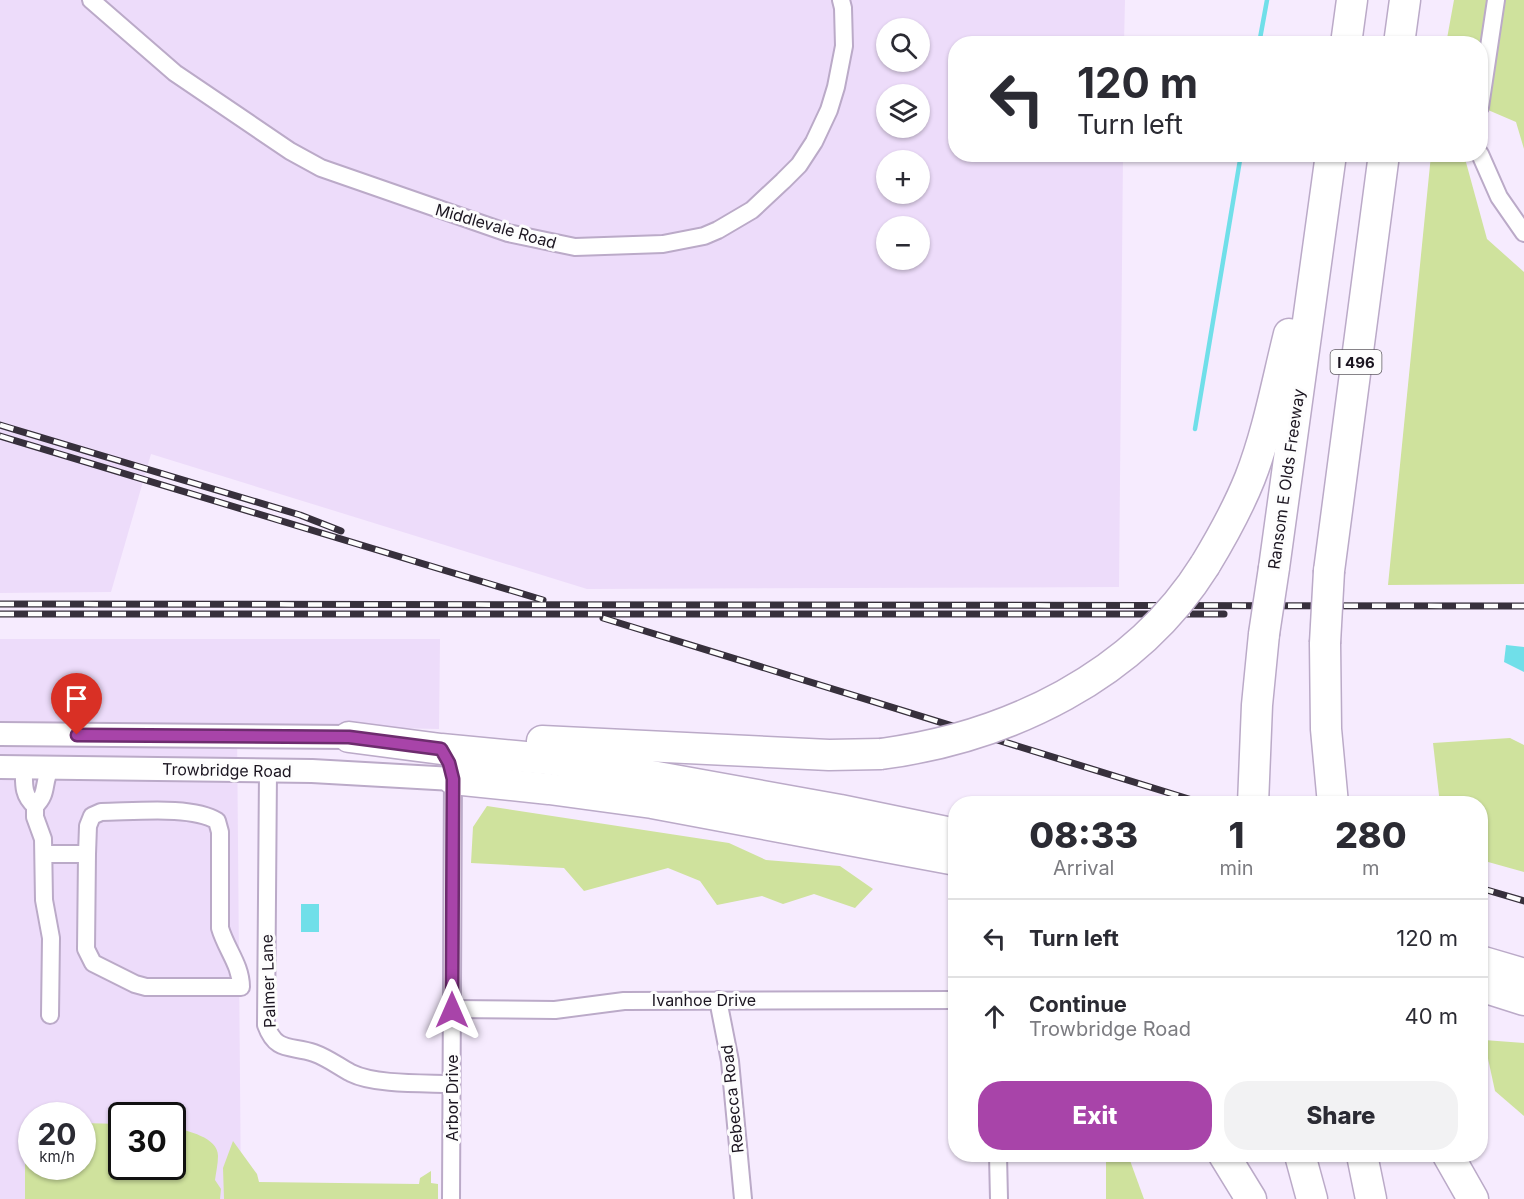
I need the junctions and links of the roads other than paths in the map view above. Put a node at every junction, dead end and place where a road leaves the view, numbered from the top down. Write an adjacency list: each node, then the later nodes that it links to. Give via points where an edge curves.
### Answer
1 (90, 0): 2 (street, Middlevale Road, via 175,73 321,168 508,233 575,247 663,244 704,236 752,210 799,165 829,110 844,46)
2 (841, 0)
3 (1352, 0): 6 (highway)
4 (1405, 0): 7 (highway)
5 (1496, 0): 8 (street)
6 (1347, 36)
7 (1400, 36)
8 (1488, 54)
9 (1383, 162): 25 (highway, I 496, bridge, via 1329,570 1326,729)
10 (1484, 162): 12 (street, via 1499,197)
11 (1329, 167): 16 (highway, bridge, via 1258,454 1240,501 1205,565 1154,628 1112,664 1049,705 975,735 881,754); 24 (highway, Ransom E Olds Freeway, bridge, via 1264,634)
12 (1524, 232)
13 (0, 734): 14 (street, Trowbridge Road)
14 (147, 735): 15 (street, Trowbridge Road); 19 (street, via 110,744 41,746 28,753)
15 (257, 737): 16 (street, Trowbridge Road); 21 (street, via 179,745 174,750 174,760)
16 (349, 737): 17 (highway)
17 (441, 749): 23 (street, Arbor Drive); 27 (highway, via 635,772)
18 (0, 767): 19 (street, Trowbridge Road)
19 (24, 767): 20 (street, Trowbridge Road); 26 (street, via 24,792)
20 (51, 768): 21 (street, Trowbridge Road); 26 (street, via 45,780 45,794)
21 (185, 770): 22 (street, Trowbridge Road)
22 (268, 771): 23 (street, Trowbridge Road); 39 (street, Palmer Lane, via 266,1025 271,1038 282,1046 331,1060 352,1073 380,1080)
23 (453, 779): 30 (highway, via 652,804); 37 (street, Arbor Drive)
24 (1253, 796)
25 (1332, 796)
26 (35, 806): 28 (street)
27 (948, 832)
28 (44, 854): 29 (street); 38 (street, via 44,900 51,938)
29 (87, 854): 29 (street, via 86,949 93,963 146,987 241,987 241,975 220,928 217,821 188,812 100,812 92,816 88,826)
30 (948, 859)
31 (1488, 963): 32 (highway)
32 (1524, 974)
33 (1488, 989): 36 (highway)
34 (718, 1000): 35 (street, Ivanhoe Drive); 37 (street, Ivanhoe Drive, via 624,1001 555,1010); 47 (street, Rebecca Road, via 730,1061)
35 (948, 1000)
36 (1524, 1000)
37 (452, 1010): 39 (street, Arbor Drive)
38 (50, 1015)
39 (451, 1084): 46 (street, Arbor Drive)
40 (998, 1162): 48 (street)
41 (1228, 1162): 49 (highway)
42 (1302, 1162): 50 (highway)
43 (1363, 1162): 51 (highway)
44 (1432, 1162): 52 (highway)
45 (1452, 1162): 53 (highway)
46 (451, 1199)
47 (742, 1199)
48 (999, 1199)
49 (1251, 1199)
50 (1312, 1199)
51 (1371, 1199)
52 (1449, 1199)
53 (1473, 1199)

